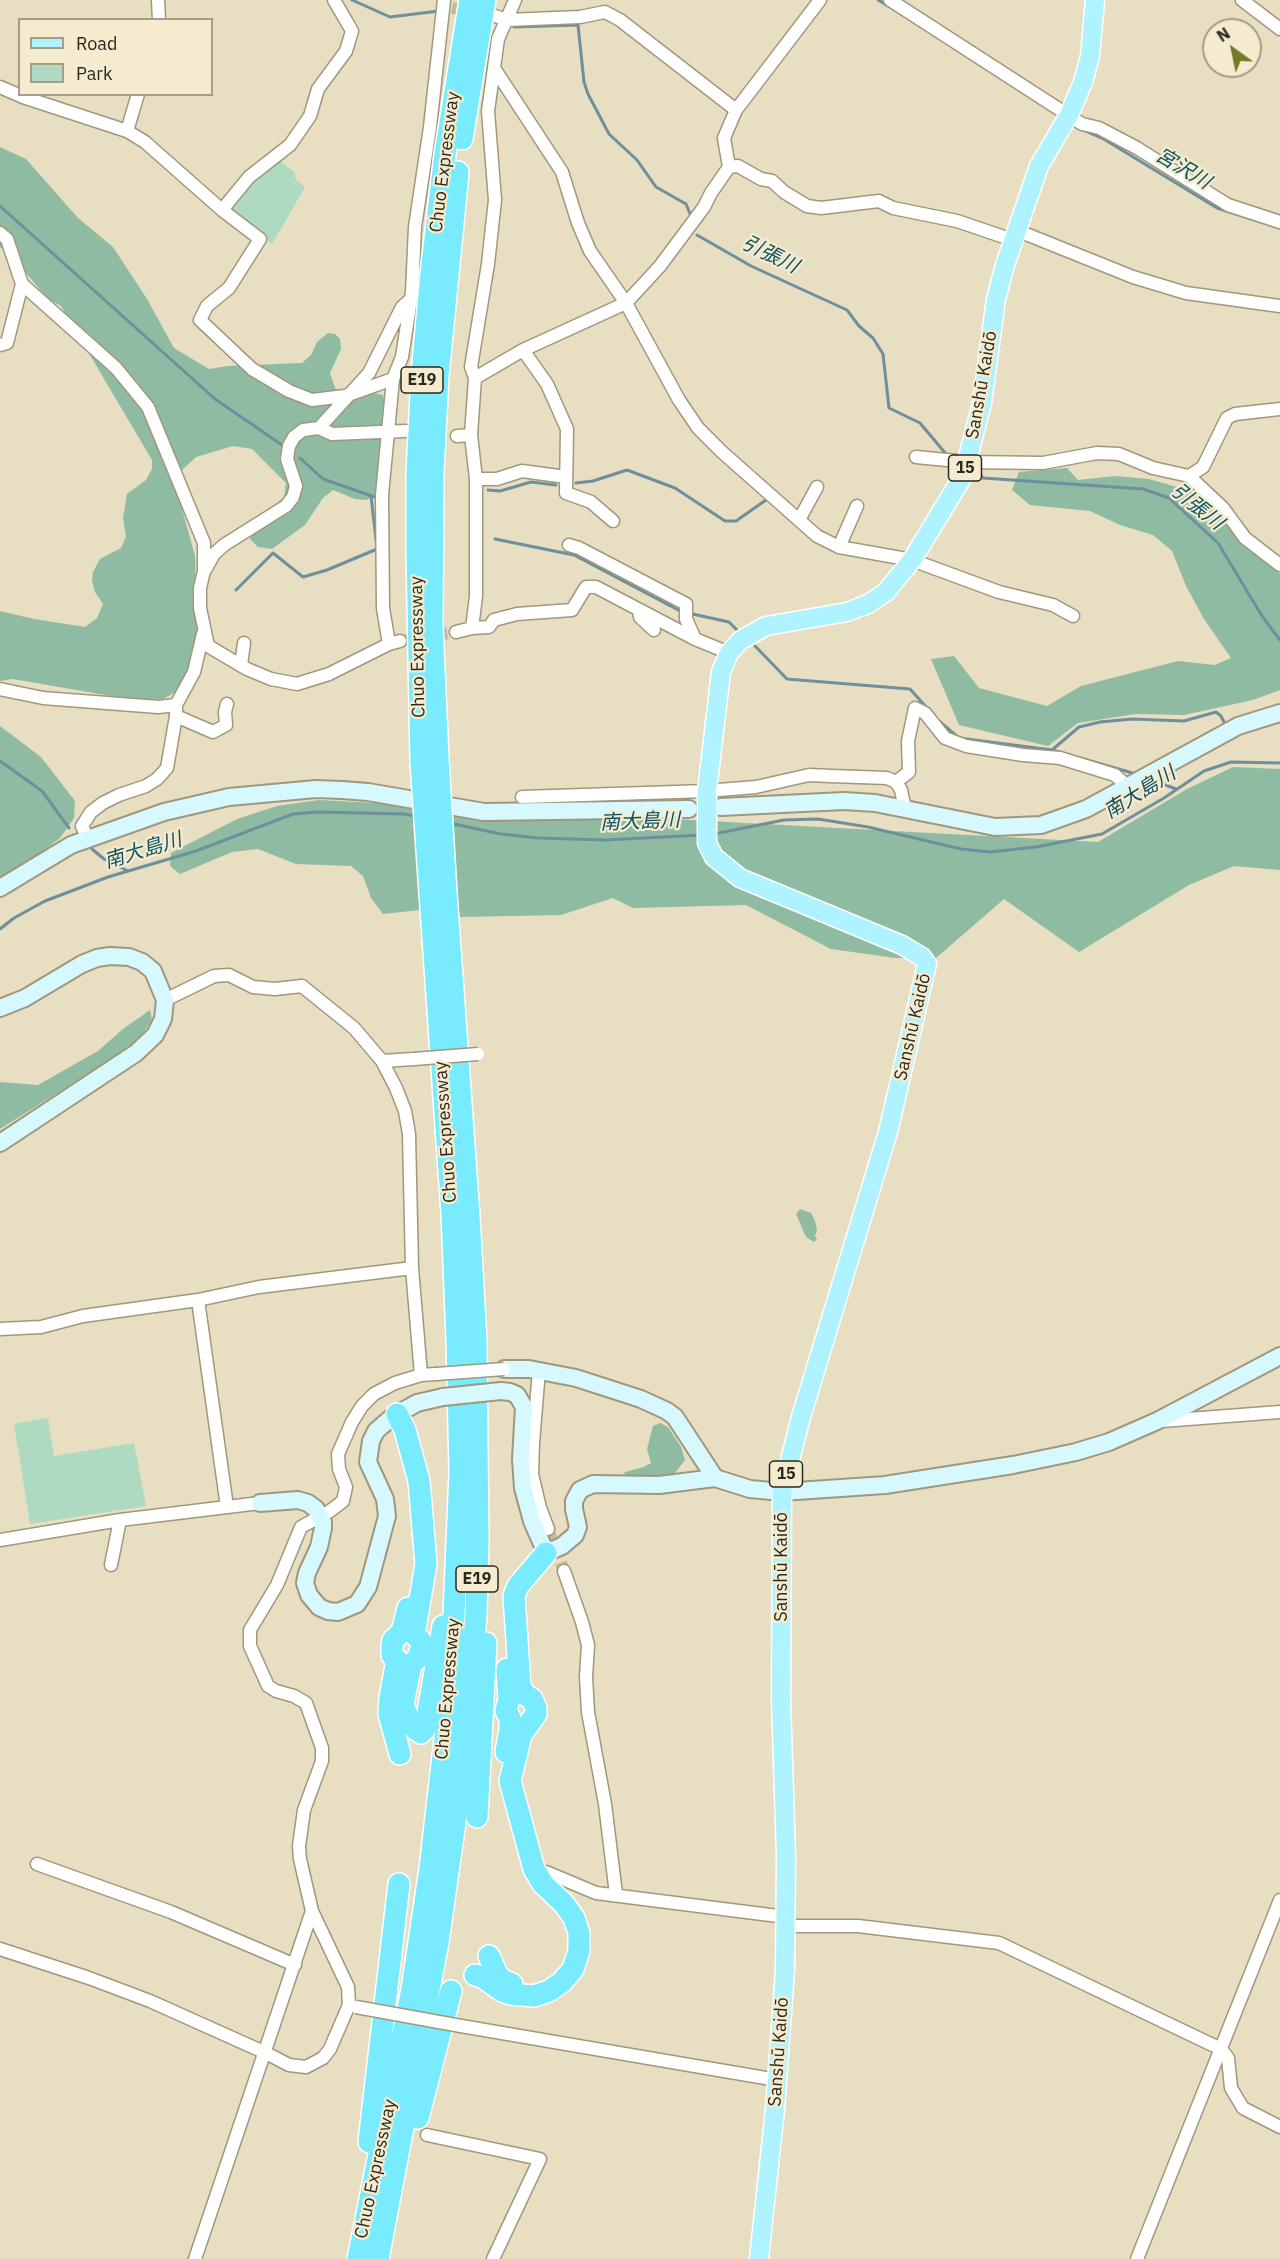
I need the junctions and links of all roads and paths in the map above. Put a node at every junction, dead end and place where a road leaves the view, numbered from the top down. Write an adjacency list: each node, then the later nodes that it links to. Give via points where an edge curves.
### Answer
1 (158, 0): 10 (street)
2 (334, 0): 22 (street, via 352,31 346,51 318,89 310,116 290,145 249,177)
3 (515, 0): 11 (street)
4 (820, 0): 18 (street)
5 (890, 0): 19 (street)
6 (1095, 0): 19 (main road, Sanshū Kaidō / 15, via 1090,56)
7 (1242, 0): 12 (street)
8 (453, 2): 27 (street, via 415,227); 69 (highway, Chuo Expressway / E19, via 445,154 422,375 417,472 417,551)
9 (489, 7): 11 (street); 69 (highway, Chuo Expressway / E19, via 460,156 438,376 433,471)
10 (159, 18)
11 (507, 20): 13 (street, via 498,39); 18 (street, via 605,12)
12 (1280, 29)
13 (494, 68): 28 (street, via 562,172 590,251); 32 (street, via 488,111 495,200 471,367)
14 (0, 87): 15 (street)
15 (18, 94)
16 (24, 96): 20 (street)
17 (137, 96): 20 (street)
18 (736, 110): 21 (street, via 724,138)
19 (1068, 115): 23 (street, via 1137,148 1228,205); 25 (main road, Sanshū Kaidō / 15, via 1039,166)
20 (127, 131): 22 (street)
21 (729, 167): 25 (street, via 738,166 772,181 807,206 879,201 893,208); 28 (street, via 660,266)
22 (222, 210): 34 (street, via 260,239 229,288 207,306 200,320 252,369 289,391 312,400)
23 (1280, 222)
24 (0, 233): 26 (street, via 7,239)
25 (1015, 235): 29 (street, via 1186,293); 42 (main road, Sanshū Kaidō / 15, via 996,299 982,403)
26 (22, 284): 30 (street, via 7,343); 54 (street, via 116,368 148,407 204,543)
27 (411, 298): 33 (street, via 402,357); 34 (street, via 369,373)
28 (626, 303): 31 (street); 48 (street, via 698,428)
29 (1280, 306)
30 (0, 345)
31 (523, 350): 32 (street); 43 (street, via 548,384 567,429)
32 (475, 378): 39 (street)
33 (393, 379): 34 (street); 38 (street)
34 (348, 395): 36 (street)
35 (1280, 409): 44 (street, via 1227,418 1203,467)
36 (319, 428): 38 (street, via 332,434); 54 (street, via 303,430 289,446 287,459 296,486 286,506 224,545)
37 (405, 431): 38 (street)
38 (389, 434): 64 (street, via 382,495 383,608 394,642 329,674 297,684)
39 (471, 435): 40 (street); 45 (street)
40 (457, 436)
41 (916, 458): 42 (street)
42 (967, 462): 44 (street, via 1042,463 1097,453 1119,454); 52 (main road, Sanshū Kaidō / 15, via 963,476)
43 (566, 477): 45 (street, via 522,471 497,479); 49 (street, via 566,493 591,502)
44 (1189, 477): 53 (street, via 1223,508 1245,538)
45 (476, 479): 57 (street, via 476,596)
46 (817, 487): 48 (street)
47 (857, 506): 51 (street)
48 (799, 520): 51 (street, via 817,536)
49 (613, 521)
50 (569, 545): 61 (street, via 686,604 686,619)
51 (839, 547): 52 (street)
52 (912, 560): 56 (street, via 999,592 1053,605); 63 (main road, Sanshū Kaidō / 15, via 886,592 868,604 847,612 766,626 741,640)
53 (1280, 565)
54 (204, 571): 58 (street, via 200,608)
55 (639, 609): 57 (street, via 596,587 586,587 572,610 517,614 494,620 489,627); 59 (street, via 640,617); 61 (street)
56 (1073, 616)
57 (472, 628): 60 (street)
58 (204, 629): 64 (street, via 208,646); 67 (street, via 194,672)
59 (654, 630)
60 (456, 632)
61 (695, 639): 63 (street)
62 (244, 643): 64 (street)
63 (729, 653): 72 (main road, Sanshū Kaidō / 15, via 721,672)
64 (243, 670)
65 (0, 688): 67 (street, via 44,698)
66 (227, 704): 67 (street, via 226,725 213,732)
67 (176, 710): 77 (street, via 166,768 158,779 103,803 92,812 82,826)
68 (1280, 713): 71 (street, via 1238,726)
69 (430, 761): 79 (highway, Chuo Expressway / E19, bridge)
70 (896, 782): 71 (street, via 909,772 908,741 915,708 925,713 945,738 966,746 1060,758 1115,775); 72 (street, via 887,778 809,775 756,786); 76 (street)
71 (1128, 787): 76 (street, via 1070,816 1027,827 988,826)
72 (707, 790): 73 (street); 98 (main road, Sanshū Kaidō / 15, via 707,843 714,857 740,878 902,945 927,964 888,1132)
73 (522, 797)
74 (722, 807): 76 (street, via 844,801)
75 (689, 809): 77 (street, via 484,812 368,792 316,789 200,802)
76 (905, 809)
77 (88, 839): 78 (street, via 56,853)
78 (0, 888)
79 (438, 893): 95 (highway, Chuo Expressway / E19, via 469,1216); 96 (highway, Chuo Expressway / E19)
80 (165, 1000): 81 (street, via 153,971 142,962 110,956 82,964 25,998); 83 (street, via 214,976 229,975 253,987 302,986 354,1028); 84 (street, via 163,1019 155,1035 136,1053)
81 (0, 1008)
82 (478, 1054): 83 (street, bridge)
83 (382, 1061): 85 (street, via 405,1111 409,1134)
84 (0, 1143)
85 (412, 1268): 86 (street, via 259,1287); 91 (street)
86 (198, 1300): 87 (street, via 83,1316 41,1327); 100 (street)
87 (0, 1329)
88 (1280, 1356): 94 (street)
89 (504, 1369): 90 (street); 91 (street, bridge)
90 (539, 1371): 97 (street, via 641,1398 667,1411); 103 (street, via 532,1474)
91 (421, 1375): 101 (street, via 385,1388 362,1406 338,1454 346,1493 338,1506)
92 (1280, 1412): 94 (street)
93 (397, 1414): 101 (street, via 376,1431 368,1451 368,1462 385,1499 387,1516 371,1577 363,1598 339,1612 319,1607 306,1589 307,1573 322,1537); 104 (highway, via 415,1460); 106 (street, bridge, via 443,1396 501,1391 517,1395 524,1407 523,1488)
94 (1157, 1421): 98 (street, via 1109,1442 1013,1466 885,1485)
95 (477, 1460): 110 (highway, via 483,1490 487,1606); 131 (highway, Chuo Expressway / E19, via 476,1616 460,1787 438,1942)
96 (460, 1472): 104 (highway, via 451,1567 423,1731 415,1729 403,1704 411,1664 422,1647 414,1634 426,1564); 130 (highway, Chuo Expressway / E19, via 451,1686 430,1869 412,1989)
97 (715, 1478): 98 (street, via 750,1489); 106 (street, via 674,1484 586,1486 574,1501 578,1527 575,1535)
98 (782, 1492): 117 (main road, Sanshū Kaidō / 15)
99 (260, 1503): 100 (street); 101 (street, via 298,1500 308,1503)
100 (227, 1507): 102 (street)
101 (320, 1516): 116 (street, via 301,1527 277,1585 250,1630 250,1646 268,1686 306,1703 322,1748 322,1761 304,1810 299,1846)
102 (120, 1520): 105 (street); 107 (street)
103 (548, 1529)
104 (424, 1537): 109 (highway, via 406,1621 392,1648 397,1660 389,1714)
105 (0, 1540)
106 (546, 1553): 119 (highway, via 513,1578 504,1592 509,1699 506,1711 510,1730 501,1785 525,1872 561,1915 570,1947 560,1970 548,1981 532,1986 516,1986 502,1980); 121 (highway, via 514,1596 520,1685 532,1699 536,1714 521,1735 510,1781 534,1869 574,1917 579,1951 573,1969 562,1982 534,1996 510,1994)
107 (111, 1565)
108 (564, 1571): 114 (street, via 588,1645 588,1712)
109 (400, 1754)
110 (477, 1817)
111 (37, 1864): 120 (street, via 171,1912)
112 (546, 1872): 114 (street, via 596,1893)
113 (399, 1884): 130 (highway)
114 (616, 1894): 117 (street)
115 (1280, 1900): 124 (street)
116 (312, 1911): 120 (street); 123 (street)
117 (786, 1922): 124 (street, via 858,1926 999,1943); 126 (main road, Sanshū Kaidō / 15)
118 (0, 1949): 125 (street, via 150,2001)
119 (489, 1956)
120 (296, 1965): 125 (street)
121 (475, 1975)
122 (451, 1991): 131 (highway)
123 (353, 2006): 125 (street, via 330,2049 315,2063 306,2067 289,2065); 126 (street, bridge)
124 (1221, 2049): 127 (street, via 1228,2058 1231,2088 1243,2108); 134 (street)
125 (266, 2052): 129 (street)
126 (777, 2080): 133 (main road, Sanshū Kaidō / 15)
127 (1280, 2127)
128 (427, 2135): 132 (street, via 540,2159)
129 (195, 2259)
130 (356, 2259)
131 (378, 2259)
132 (493, 2259)
133 (759, 2259)
134 (1137, 2259)

